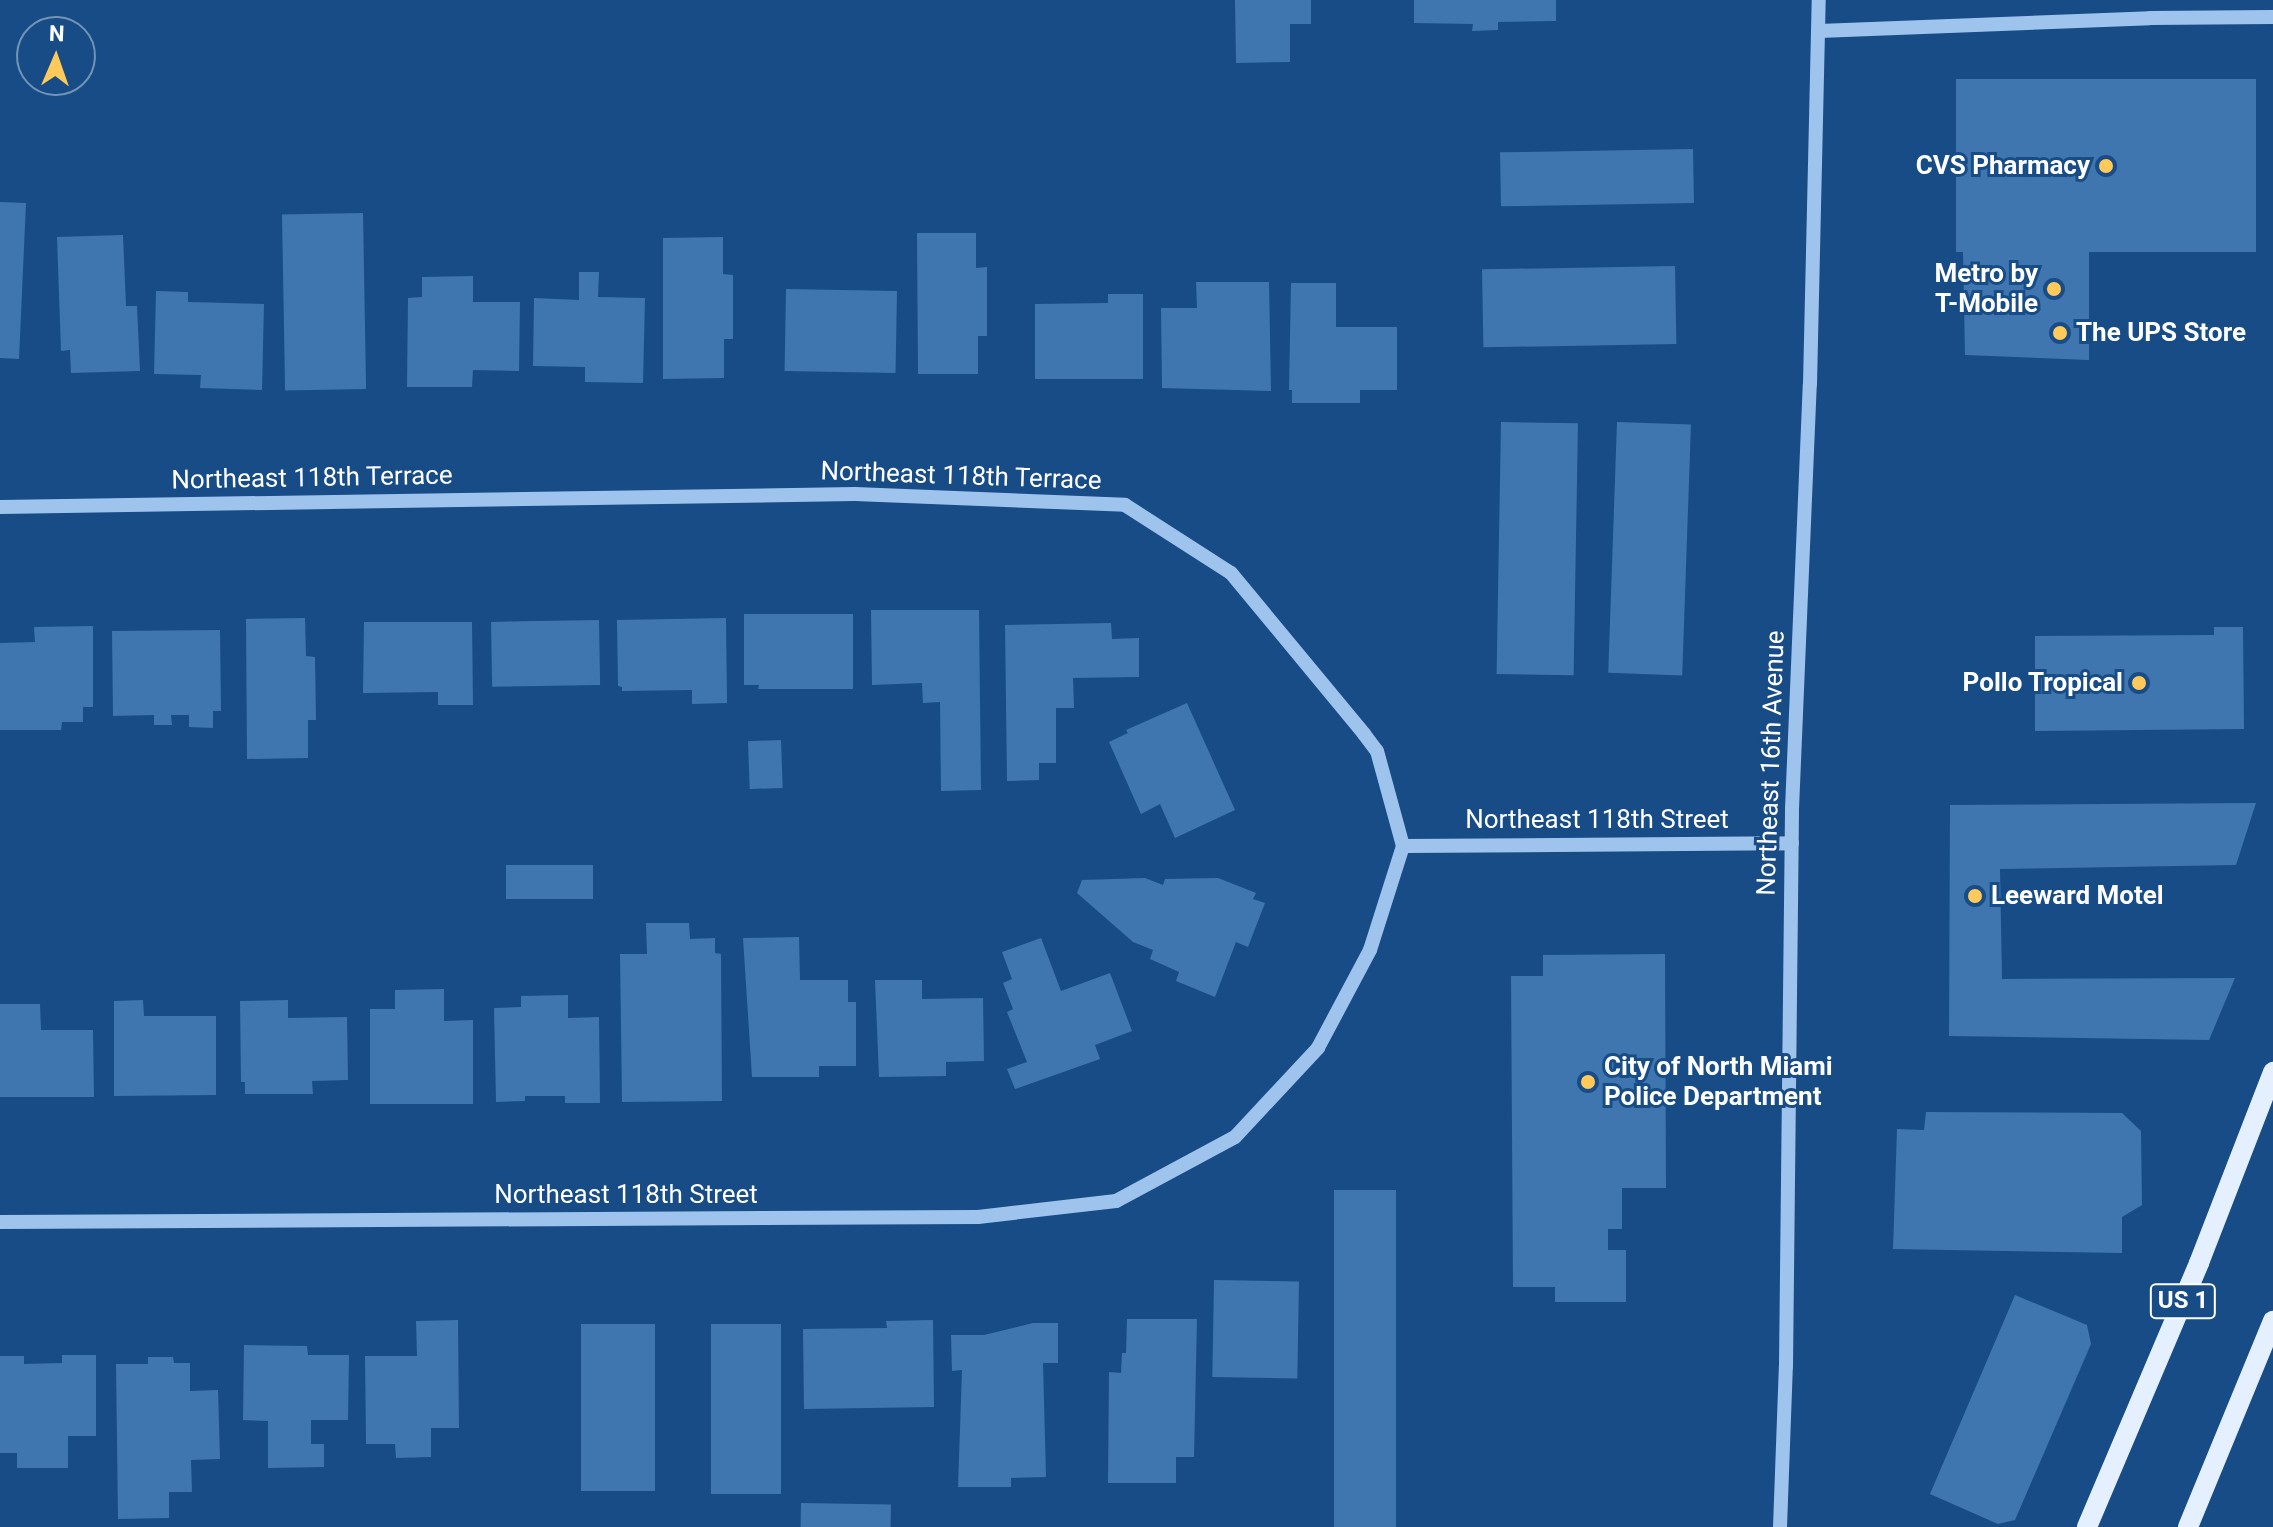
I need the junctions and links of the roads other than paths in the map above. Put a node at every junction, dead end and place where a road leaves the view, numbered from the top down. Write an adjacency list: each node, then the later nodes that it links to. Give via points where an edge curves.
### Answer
1 (1819, 0): 3 (street, Northeast 16th Avenue)
2 (2273, 17): 3 (street)
3 (1819, 31): 5 (street, Northeast 16th Avenue)
4 (0, 507): 6 (street, Northeast 118th Terrace, via 855,494 1125,505 1231,573 1371,742)
5 (1792, 843): 6 (street, Northeast 118th Street); 10 (street, Northeast 16th Avenue)
6 (1403, 846): 8 (street, Northeast 118th Street, via 1370,950 1318,1048 1235,1137 1116,1201 978,1217)
7 (2273, 1072): 11 (main road, US 1)
8 (0, 1222)
9 (2273, 1321): 12 (main road)
10 (1780, 1527)
11 (2087, 1527)
12 (2188, 1527)

